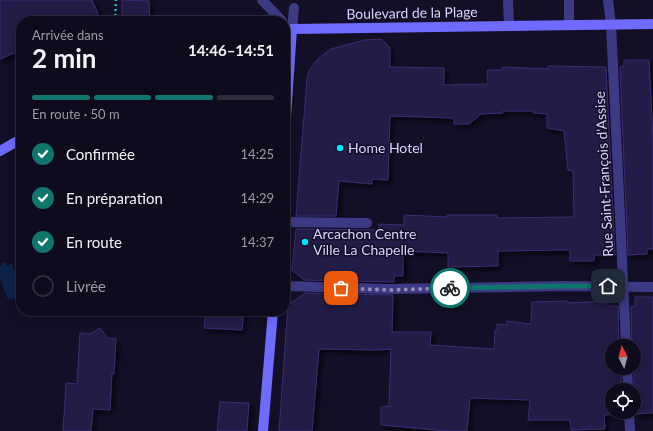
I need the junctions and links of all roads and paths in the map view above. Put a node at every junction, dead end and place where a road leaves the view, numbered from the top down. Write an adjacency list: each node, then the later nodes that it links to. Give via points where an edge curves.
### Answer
1 (116, 0): 7 (path)
2 (262, 0): 8 (street)
3 (508, 0): 13 (street)
4 (569, 0): 10 (street)
5 (608, 0): 11 (street, Rue Saint-François d'Assise)
6 (294, 8): 9 (street)
7 (115, 16)
8 (277, 16)
9 (290, 19)
10 (569, 24): 11 (main road, Boulevard de la Plage); 13 (main road, Boulevard de la Plage)
11 (611, 24): 12 (main road, Boulevard de la Plage); 20 (street, Rue Saint-François d'Assise)
12 (653, 24)
13 (509, 25): 14 (main road, Boulevard de la Plage)
14 (290, 28)
15 (16, 142): 16 (main road)
16 (0, 151)
17 (290, 222): 18 (street)
18 (367, 223)
19 (290, 286): 20 (street, via 389,290)
20 (623, 287): 21 (street); 23 (street, Rue Saint-François d'Assise)
21 (653, 287)
22 (273, 316): 25 (main road)
23 (626, 339)
24 (629, 419): 26 (street)
25 (263, 431)
26 (630, 431)

